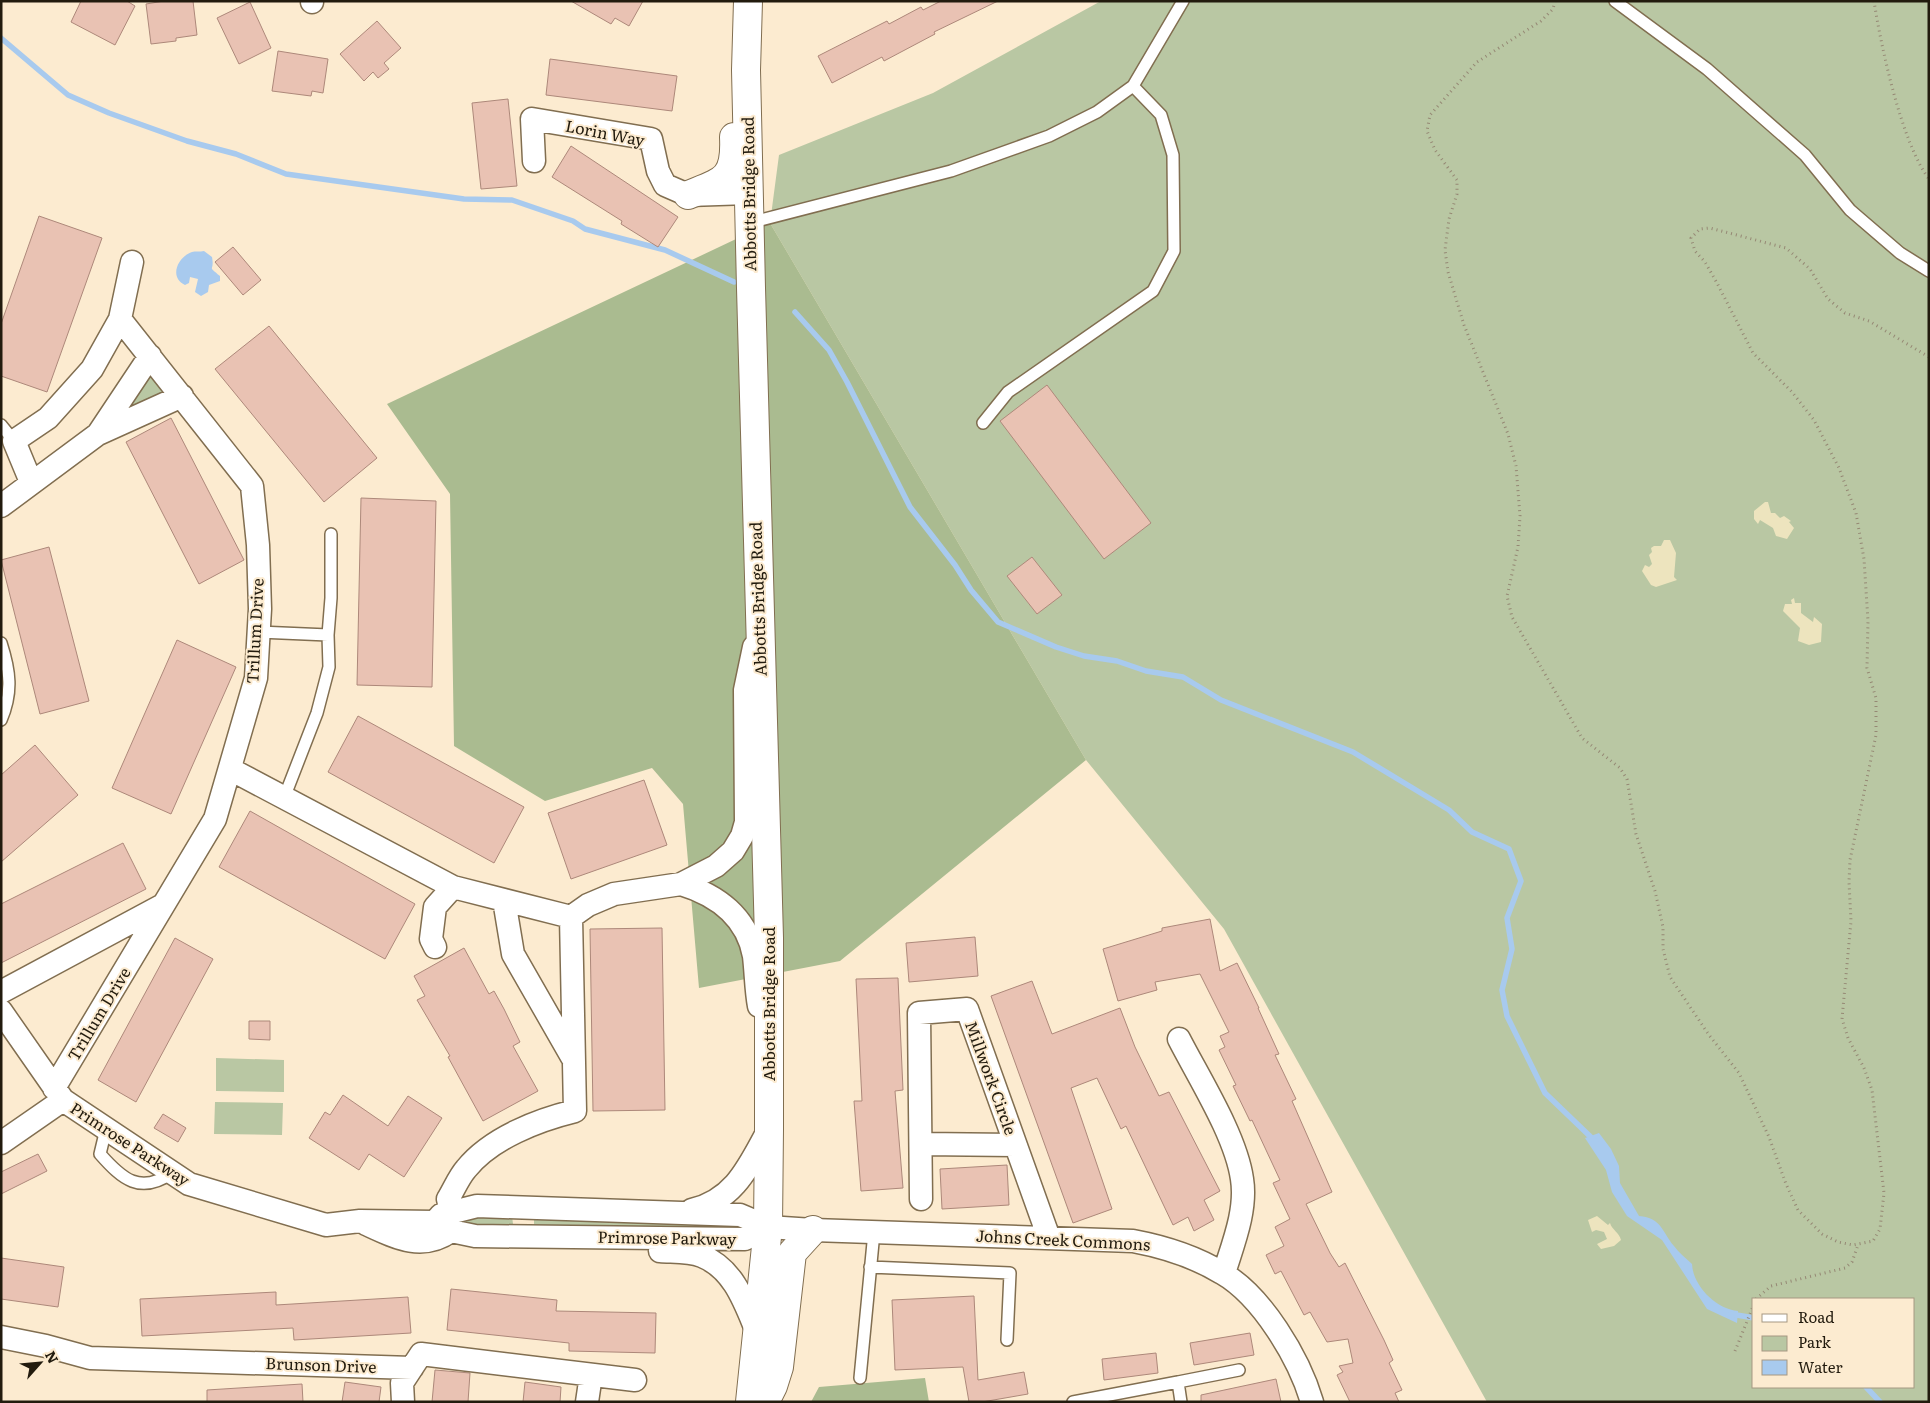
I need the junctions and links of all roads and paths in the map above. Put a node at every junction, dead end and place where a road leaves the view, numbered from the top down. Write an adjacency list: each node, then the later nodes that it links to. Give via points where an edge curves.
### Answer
1 (748, 1): 6 (main road, Abbotts Bridge Road)
2 (1182, 1): 7 (lane)
3 (1555, 1): 61 (path, via 1553,9 1541,21 1477,62 1430,115 1427,131 1434,150 1457,180 1445,250 1448,272 1464,324 1508,434 1516,466 1520,516 1518,547 1507,596 1512,617 1582,738 1620,768 1627,779 1636,834 1663,927 1663,949 1670,977 1739,1073 1798,1210 1822,1234 1838,1242)
4 (1615, 1): 14 (lane, via 1707,69 1805,155 1850,210 1900,253)
5 (1874, 1): 9 (path, via 1903,121 1918,165)
6 (746, 70): 10 (main road, Abbotts Bridge Road); 11 (main road, Abbotts Bridge Road, via 738,70 733,81 735,141 730,172 723,181)
7 (1133, 86): 12 (lane, via 1097,112 1031,142 951,171); 19 (lane, via 1161,114 1173,155 1174,251 1153,291 1008,392)
8 (534, 162): 11 (street, Lorin Way, via 532,119 651,139 665,186)
9 (1929, 179)
10 (749, 193): 11 (street, Lorin Way); 12 (main road, Abbotts Bridge Road)
11 (688, 195): 12 (street, Lorin Way, via 722,198 737,205)
12 (749, 223): 25 (main road, Abbotts Bridge Road)
13 (132, 262): 15 (street)
14 (1929, 271)
15 (120, 319): 16 (street, Trillum Drive); 20 (street, via 92,369 48,418)
16 (150, 356): 18 (street, Trillum Drive); 21 (street)
17 (1929, 357): 61 (path, via 1869,322 1845,313 1828,300 1810,269 1786,248 1710,228 1700,229 1691,238 1695,251 1718,283 1753,353 1792,392 1814,420 1839,468 1856,513 1864,559 1868,668 1876,698 1876,736 1850,860 1852,921 1842,1020 1872,1090 1884,1193 1880,1229 1873,1241)
18 (182, 396): 21 (street); 26 (street, Trillum Drive, via 252,486 258,545)
19 (983, 423)
20 (7, 433): 22 (street)
21 (98, 434): 22 (street)
22 (31, 482): 23 (street)
23 (1, 506)
24 (331, 534): 27 (lane)
25 (758, 624): 32 (street, via 745,690 746,822 742,836 733,851 716,866); 41 (main road, Abbotts Bridge Road, via 769,938)
26 (258, 632): 27 (lane); 30 (street, Trillum Drive, via 256,678)
27 (328, 634): 31 (lane, via 329,667 319,704)
28 (1, 643): 29 (lane, via 10,681)
29 (1, 720)
30 (230, 769): 31 (street); 35 (street, Trillum Drive, via 215,820)
31 (284, 798): 33 (street)
32 (681, 884): 36 (street, via 614,894); 41 (street, via 700,890 726,906 738,918 748,936 754,956 762,1021)
33 (453, 888): 34 (street); 37 (street, via 435,907 431,939)
34 (504, 900): 36 (street); 42 (street, via 514,954)
35 (164, 904): 38 (street); 43 (street, Trillum Drive)
36 (570, 917): 42 (street)
37 (435, 947)
38 (1, 992)
39 (1, 1011): 43 (street, Primrose Parkway)
40 (1178, 1039): 63 (street, via 1230,1139 1242,1179 1238,1227)
41 (769, 1043): 44 (main road, Abbotts Bridge Road)
42 (574, 1060): 53 (street, via 575,1111 553,1117 496,1143 466,1168 448,1199)
43 (59, 1094): 45 (street, Primrose Parkway); 46 (street)
44 (769, 1129): 52 (street, Abbotts Bridge Road, via 740,1180 726,1196 704,1207); 55 (main road, Abbotts Bridge Road)
45 (106, 1130): 49 (street, Primrose Parkway); 49 (lane, via 100,1154 116,1172 135,1183 150,1184)
46 (1, 1143)
47 (922, 1144): 48 (street, Millwork Circle); 48 (street, Millwork Circle, via 919,1013 967,1009); 50 (street, Millwork Circle)
48 (1016, 1144): 60 (street, Millwork Circle)
49 (172, 1173): 54 (street, Primrose Parkway, via 189,1184 326,1225)
50 (921, 1199)
51 (522, 1207): 52 (street, Primrose Parkway); 53 (street, Primrose Parkway, via 477,1206); 58 (street)
52 (680, 1213): 55 (street, Primrose Parkway, via 740,1215)
53 (448, 1219): 54 (street, Primrose Parkway, via 434,1208 393,1205); 54 (street, Primrose Parkway, via 439,1239 402,1240); 58 (street, Primrose Parkway, via 475,1236)
54 (360, 1220)
55 (768, 1227): 56 (street, Johns Creek Commons); 59 (street, Primrose Parkway, via 744,1239); 66 (main road, Abbotts Bridge Road)
56 (813, 1230): 57 (street, Johns Creek Commons); 79 (main road, via 792,1253 778,1367)
57 (874, 1232): 60 (street, Johns Creek Commons); 62 (lane)
58 (522, 1236): 59 (street, Primrose Parkway)
59 (616, 1238): 66 (street, via 643,1249 702,1256 724,1270 741,1293)
60 (1049, 1238): 63 (street, Johns Creek Commons, via 1133,1241 1168,1248)
61 (1858, 1245): 64 (path, via 1852,1262 1845,1268 1771,1286)
62 (870, 1267): 68 (lane, via 1010,1273); 73 (lane)
63 (1224, 1274): 82 (street, Johns Creek Commons, via 1274,1325 1293,1354)
64 (1757, 1298)
65 (1752, 1308): 69 (path)
66 (757, 1332): 78 (main road, Abbotts Bridge Road)
67 (1, 1337): 70 (street, Brunson Drive, via 90,1358)
68 (1007, 1340)
69 (1735, 1351)
70 (412, 1368): 72 (street, via 421,1354); 76 (street, via 402,1383)
71 (1239, 1370): 75 (lane)
72 (591, 1375): 74 (street); 77 (street)
73 (860, 1378)
74 (635, 1380)
75 (1178, 1382): 80 (lane); 81 (lane)
76 (403, 1402)
77 (587, 1402)
78 (750, 1402)
79 (765, 1402)
80 (1073, 1402)
81 (1182, 1402)
82 (1312, 1402)

